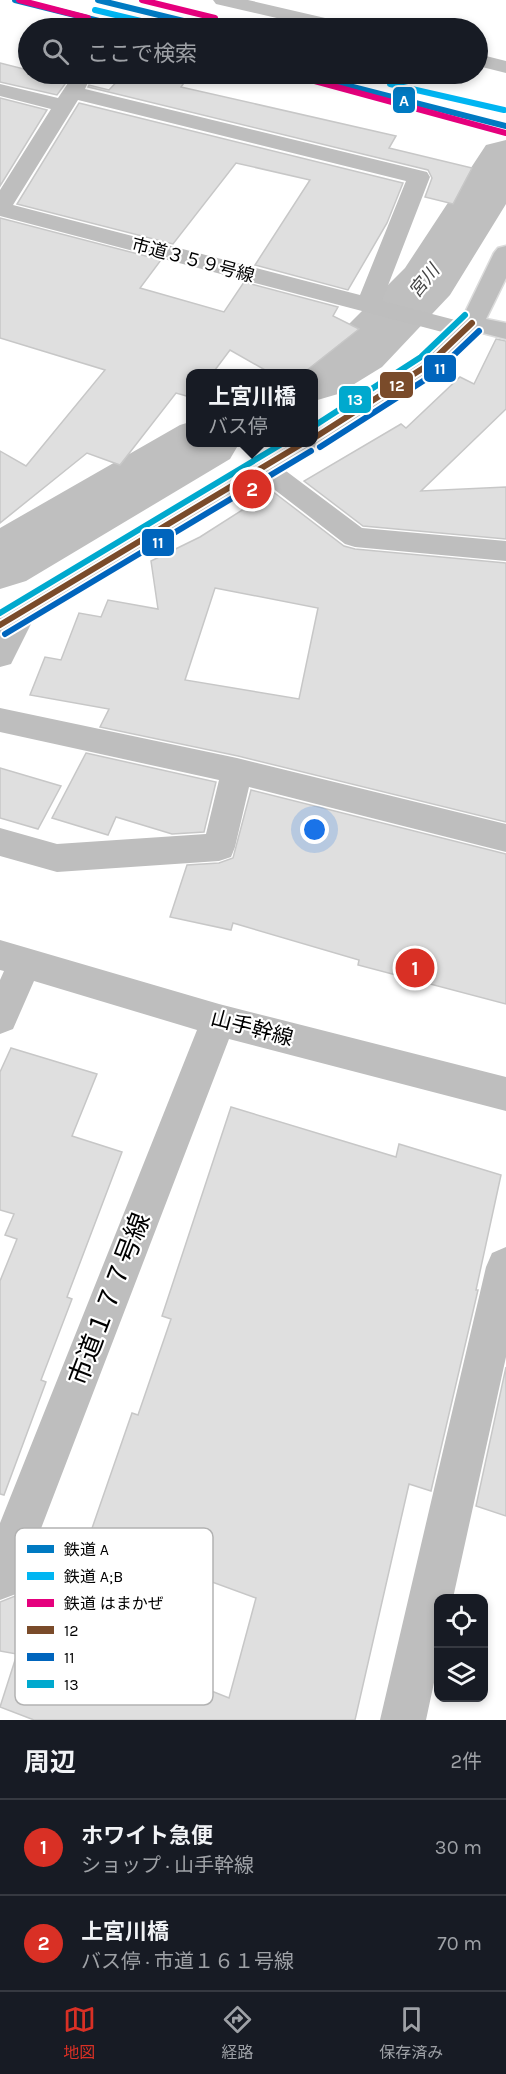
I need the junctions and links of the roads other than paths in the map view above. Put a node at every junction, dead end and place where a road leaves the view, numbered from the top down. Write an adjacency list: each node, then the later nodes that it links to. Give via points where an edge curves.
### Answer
1 (223, 0): 2 (street)
2 (301, 18)
3 (488, 63): 4 (street)
4 (506, 67)
5 (78, 84): 7 (street)
6 (0, 90): 7 (street)
7 (68, 99): 8 (street); 10 (street, via 419,177)
8 (0, 209): 10 (street, 市道３５９号線)
9 (506, 253): 11 (street)
10 (377, 308): 11 (street, 市道３５９号線)
11 (468, 327): 12 (street); 13 (street, via 428,365)
12 (506, 331)
13 (318, 435)
14 (298, 447): 15 (street)
15 (264, 468): 16 (street, via 355,537); 17 (street)
16 (506, 551)
17 (11, 620): 18 (street)
18 (0, 656)
19 (0, 720): 20 (street)
20 (237, 771): 21 (street); 22 (street, via 219,848 57,858)
21 (506, 838)
22 (0, 842)
23 (13, 959): 24 (street); 25 (street, 山手幹線)
24 (0, 1018)
25 (219, 1020): 26 (street, 山手幹線); 28 (street, 市道１７７号線)
26 (506, 1094)
27 (506, 1267): 31 (street)
28 (20, 1528)
29 (15, 1540): 30 (street, 市道１７７号線)
30 (0, 1578)
31 (403, 1720)

